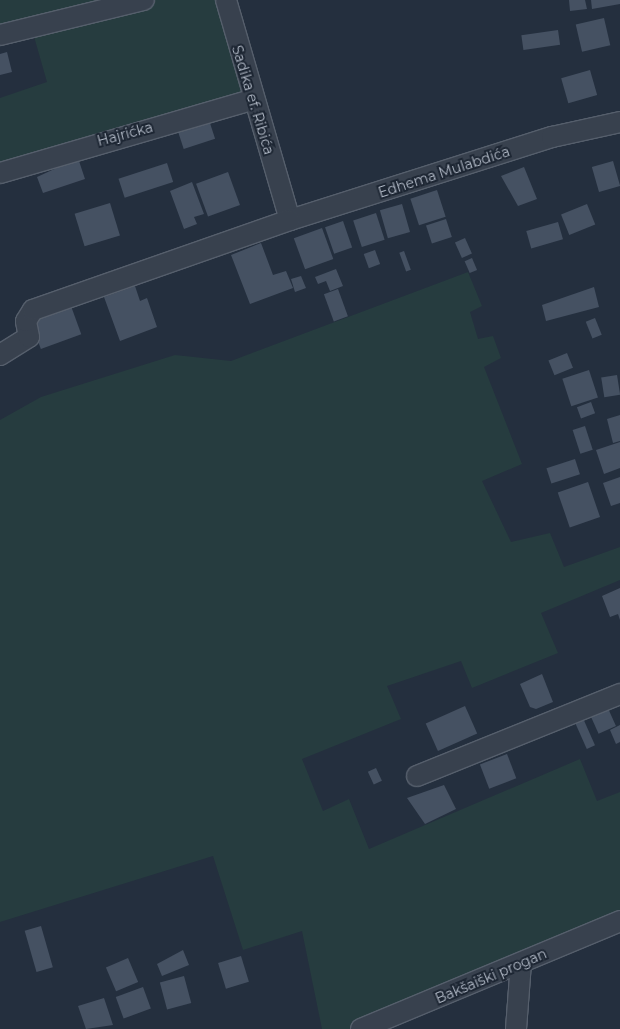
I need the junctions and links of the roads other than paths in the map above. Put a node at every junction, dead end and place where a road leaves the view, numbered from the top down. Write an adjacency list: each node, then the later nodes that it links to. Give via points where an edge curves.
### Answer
1 (144, 0): 3 (street)
2 (226, 0): 4 (street, Sadika ef. Ribića)
3 (0, 35)
4 (252, 100): 6 (street, Hajrićka); 7 (street, Sadika ef. Ribića)
5 (620, 122): 7 (street, Edhema Mulabdića, via 552,138)
6 (0, 173)
7 (290, 220): 8 (street, Edhema Mulabdića, via 33,310 26,321 29,336)
8 (0, 355)
9 (620, 694): 10 (street)
10 (417, 776)
11 (620, 921): 12 (street, Bakšaiški progan)
12 (521, 963): 13 (street, Bakšaiški progan); 14 (street)
13 (361, 1029)
14 (516, 1029)

